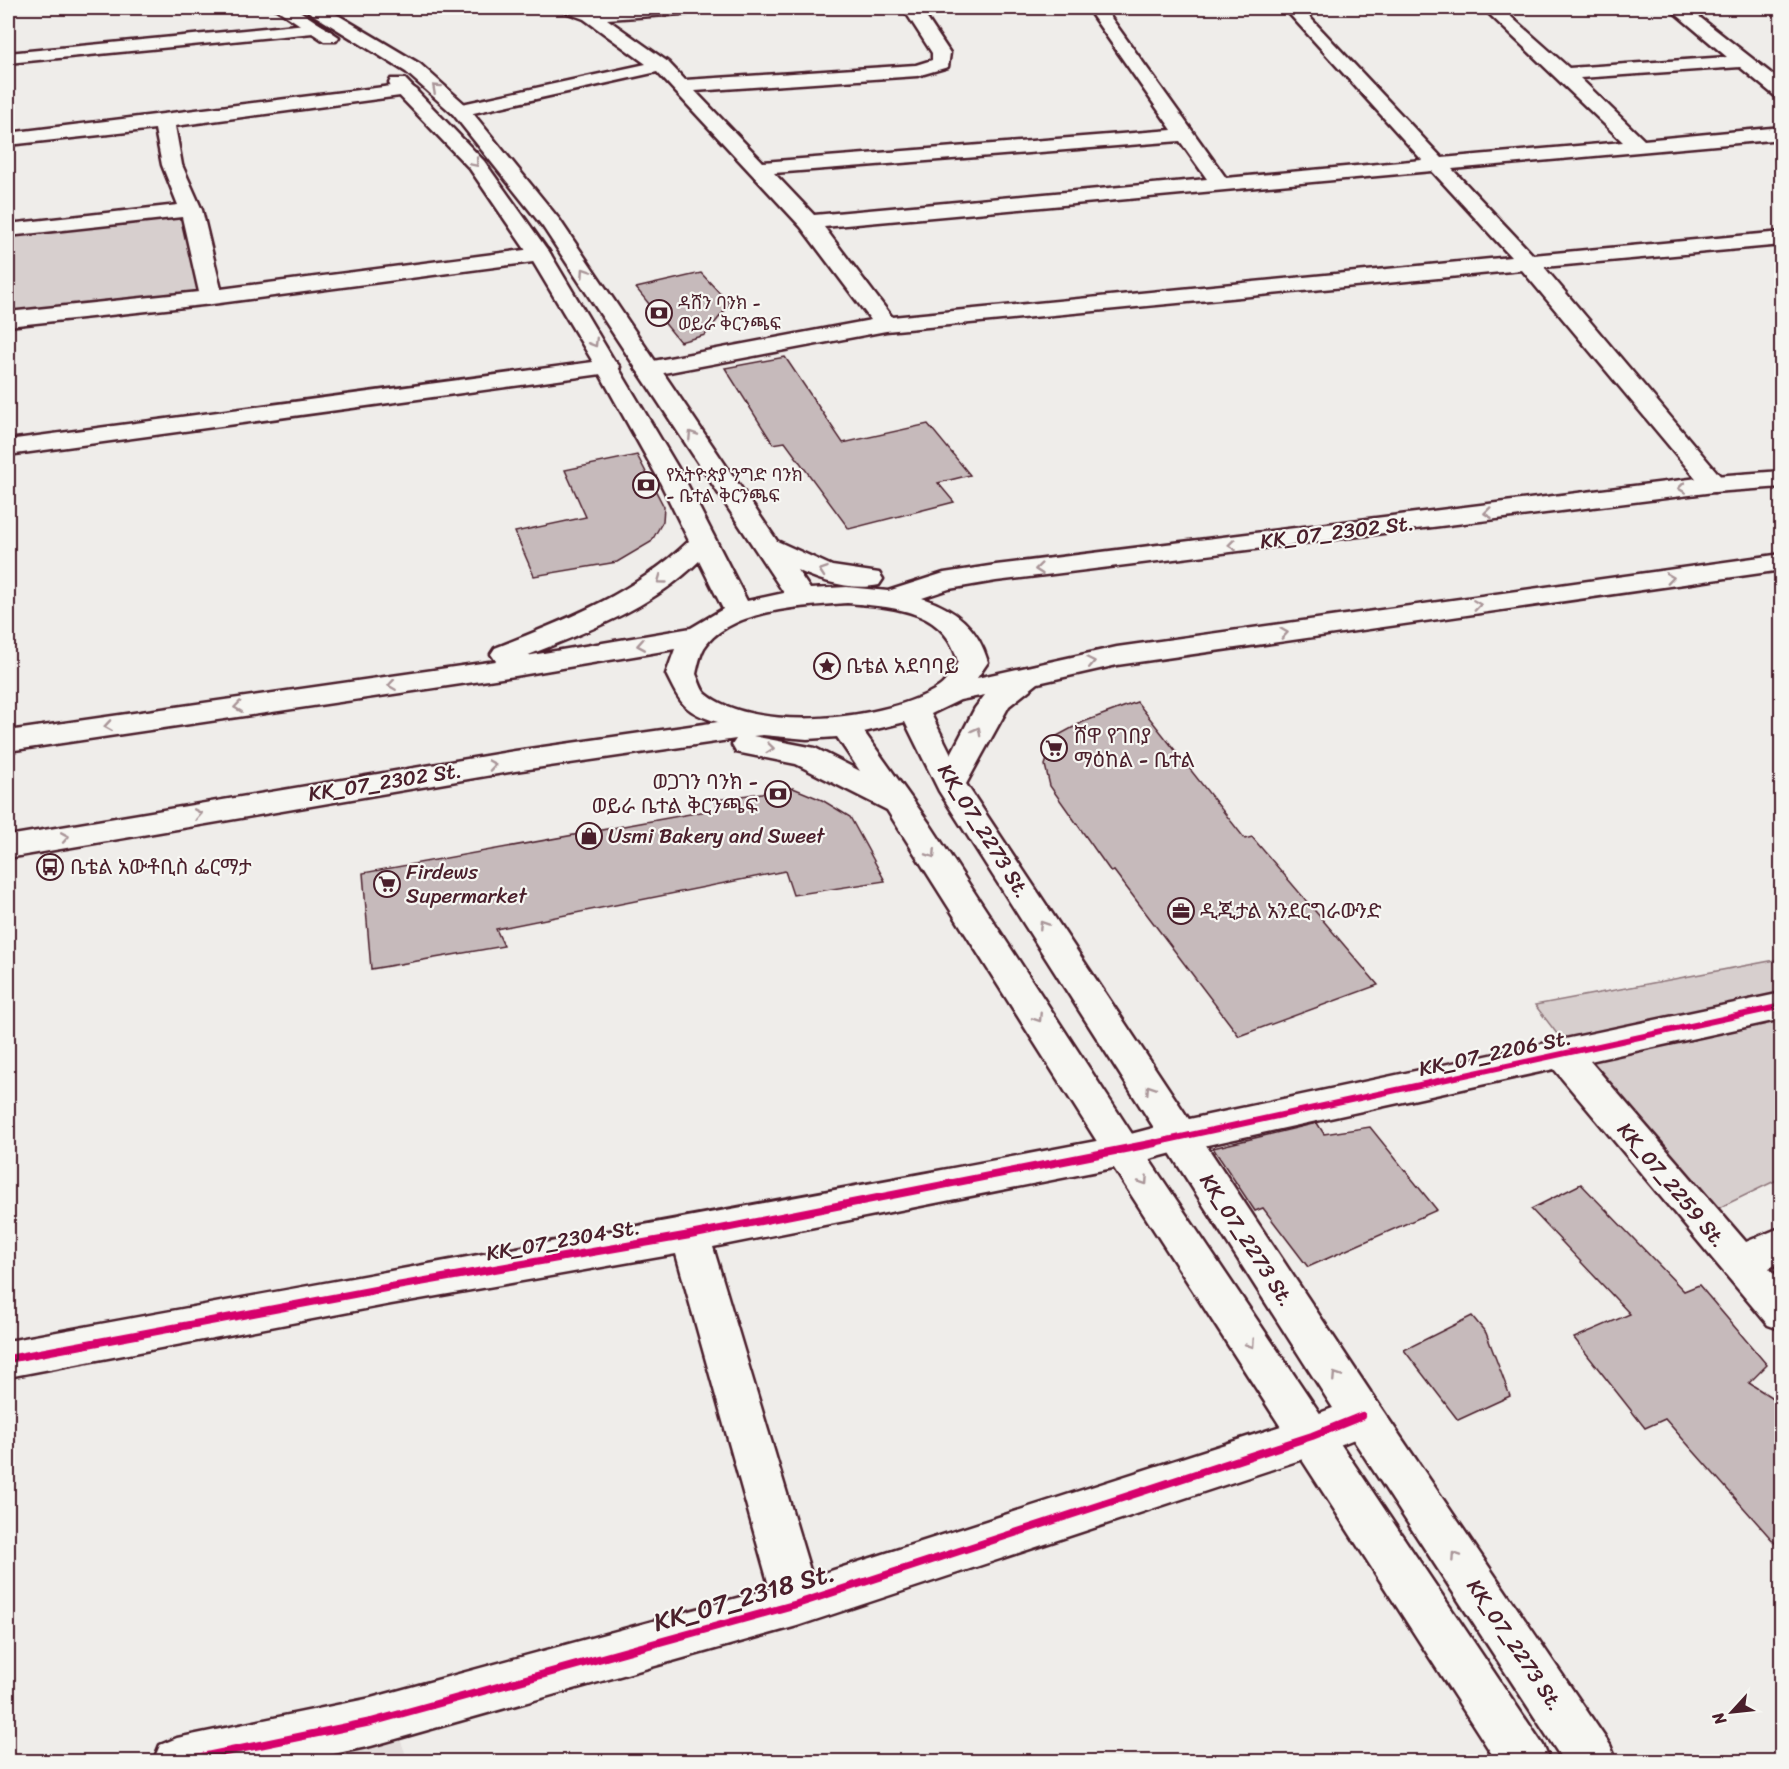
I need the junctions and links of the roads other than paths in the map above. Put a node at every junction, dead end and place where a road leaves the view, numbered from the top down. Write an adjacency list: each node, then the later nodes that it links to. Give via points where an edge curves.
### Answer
1 (284, 8): 10 (street)
2 (571, 8): 9 (street)
3 (697, 8): 9 (street)
4 (912, 8): 15 (street, via 941,53 941,63 917,70)
5 (1096, 8): 21 (street)
6 (1292, 8): 24 (street)
7 (1491, 8): 14 (street)
8 (1678, 8): 12 (street)
9 (590, 15): 13 (street)
10 (316, 18): 11 (street); 16 (street); 18 (street, one-way to 10, via 414,68)
11 (8, 58)
12 (1744, 61): 14 (street); 17 (street)
13 (660, 66): 15 (street); 18 (street)
14 (1565, 74): 23 (street)
15 (681, 86): 25 (street)
16 (408, 90): 19 (street); 31 (street, one-way to 31, via 477,165)
17 (1782, 92)
18 (460, 110): 37 (street, one-way to 18, via 551,224)
19 (164, 122): 22 (street); 27 (street, via 172,165)
20 (1782, 133): 23 (street)
21 (1184, 135): 25 (street); 26 (street)
22 (8, 139)
23 (1640, 147): 24 (street)
24 (1438, 165): 26 (street); 32 (street)
25 (759, 168): 28 (street)
26 (1221, 185): 28 (street)
27 (191, 210): 29 (street); 33 (street)
28 (809, 222): 35 (street)
29 (8, 230)
30 (1782, 238): 32 (street)
31 (540, 255): 33 (street); 36 (street, one-way to 36)
32 (1528, 264): 35 (street); 40 (street)
33 (212, 297): 34 (street)
34 (8, 319)
35 (886, 324): 37 (street)
36 (608, 367): 38 (street); 41 (street)
37 (648, 369): 42 (street, one-way to 37)
38 (8, 448)
39 (1782, 479): 40 (street, KK_07_2302 St.)
40 (1714, 484): 44 (street, KK_07_2302 St., one-way to 44)
41 (704, 541): 47 (street); 50 (street, one-way to 50, via 684,564 614,609)
42 (768, 547): 44 (street, one-way to 42, via 856,579 826,573); 45 (street)
43 (1782, 562): 49 (street, one-way to 43, via 1117,656)
44 (944, 581): 46 (street, KK_07_2302 St.)
45 (801, 597): 46 (street); 47 (street)
46 (894, 598): 51 (street, via 935,613 951,623 967,641 973,662)
47 (740, 613): 48 (street)
48 (698, 636): 50 (street, one-way to 50); 53 (street, via 687,651 681,674 693,699 715,711)
49 (1034, 674): 51 (street); 57 (street, one-way to 49, via 990,708)
50 (450, 676): 55 (street, one-way to 55)
51 (951, 693): 52 (street)
52 (914, 710): 54 (street); 57 (street, KK_07_2273 St.)
53 (763, 725): 54 (street); 56 (street, KK_07_2302 St.)
54 (845, 727): 58 (street)
55 (8, 741)
56 (628, 746): 58 (street, one-way to 58, via 708,743 784,749 849,776); 59 (street, KK_07_2302 St., one-way to 56, via 515,761)
57 (950, 784): 62 (street, KK_07_2273 St., one-way to 57)
58 (899, 806): 63 (street, one-way to 63)
59 (8, 847)
60 (1782, 1006): 61 (street, KK_07_2206 St.)
61 (1563, 1055): 62 (street, KK_07_2206 St.); 66 (street, KK_07_2259 St.)
62 (1180, 1136): 63 (street, KK_07_2206 St.); 69 (street, KK_07_2273 St., one-way to 62)
63 (1123, 1151): 64 (street, KK_07_2304 St.); 70 (street, one-way to 70)
64 (690, 1235): 68 (street, KK_07_2304 St.); 71 (street)
65 (1782, 1243): 66 (street)
66 (1739, 1264): 67 (street, KK_07_2259 St.)
67 (1782, 1313)
68 (8, 1359)
69 (1362, 1416): 70 (street, KK_07_2318 St.); 74 (street, KK_07_2273 St., one-way to 69)
70 (1312, 1436): 71 (street, KK_07_2318 St.); 73 (street)
71 (797, 1604): 72 (street, KK_07_2318 St., via 371,1722)
72 (177, 1761)
73 (1526, 1761)
74 (1593, 1761)

